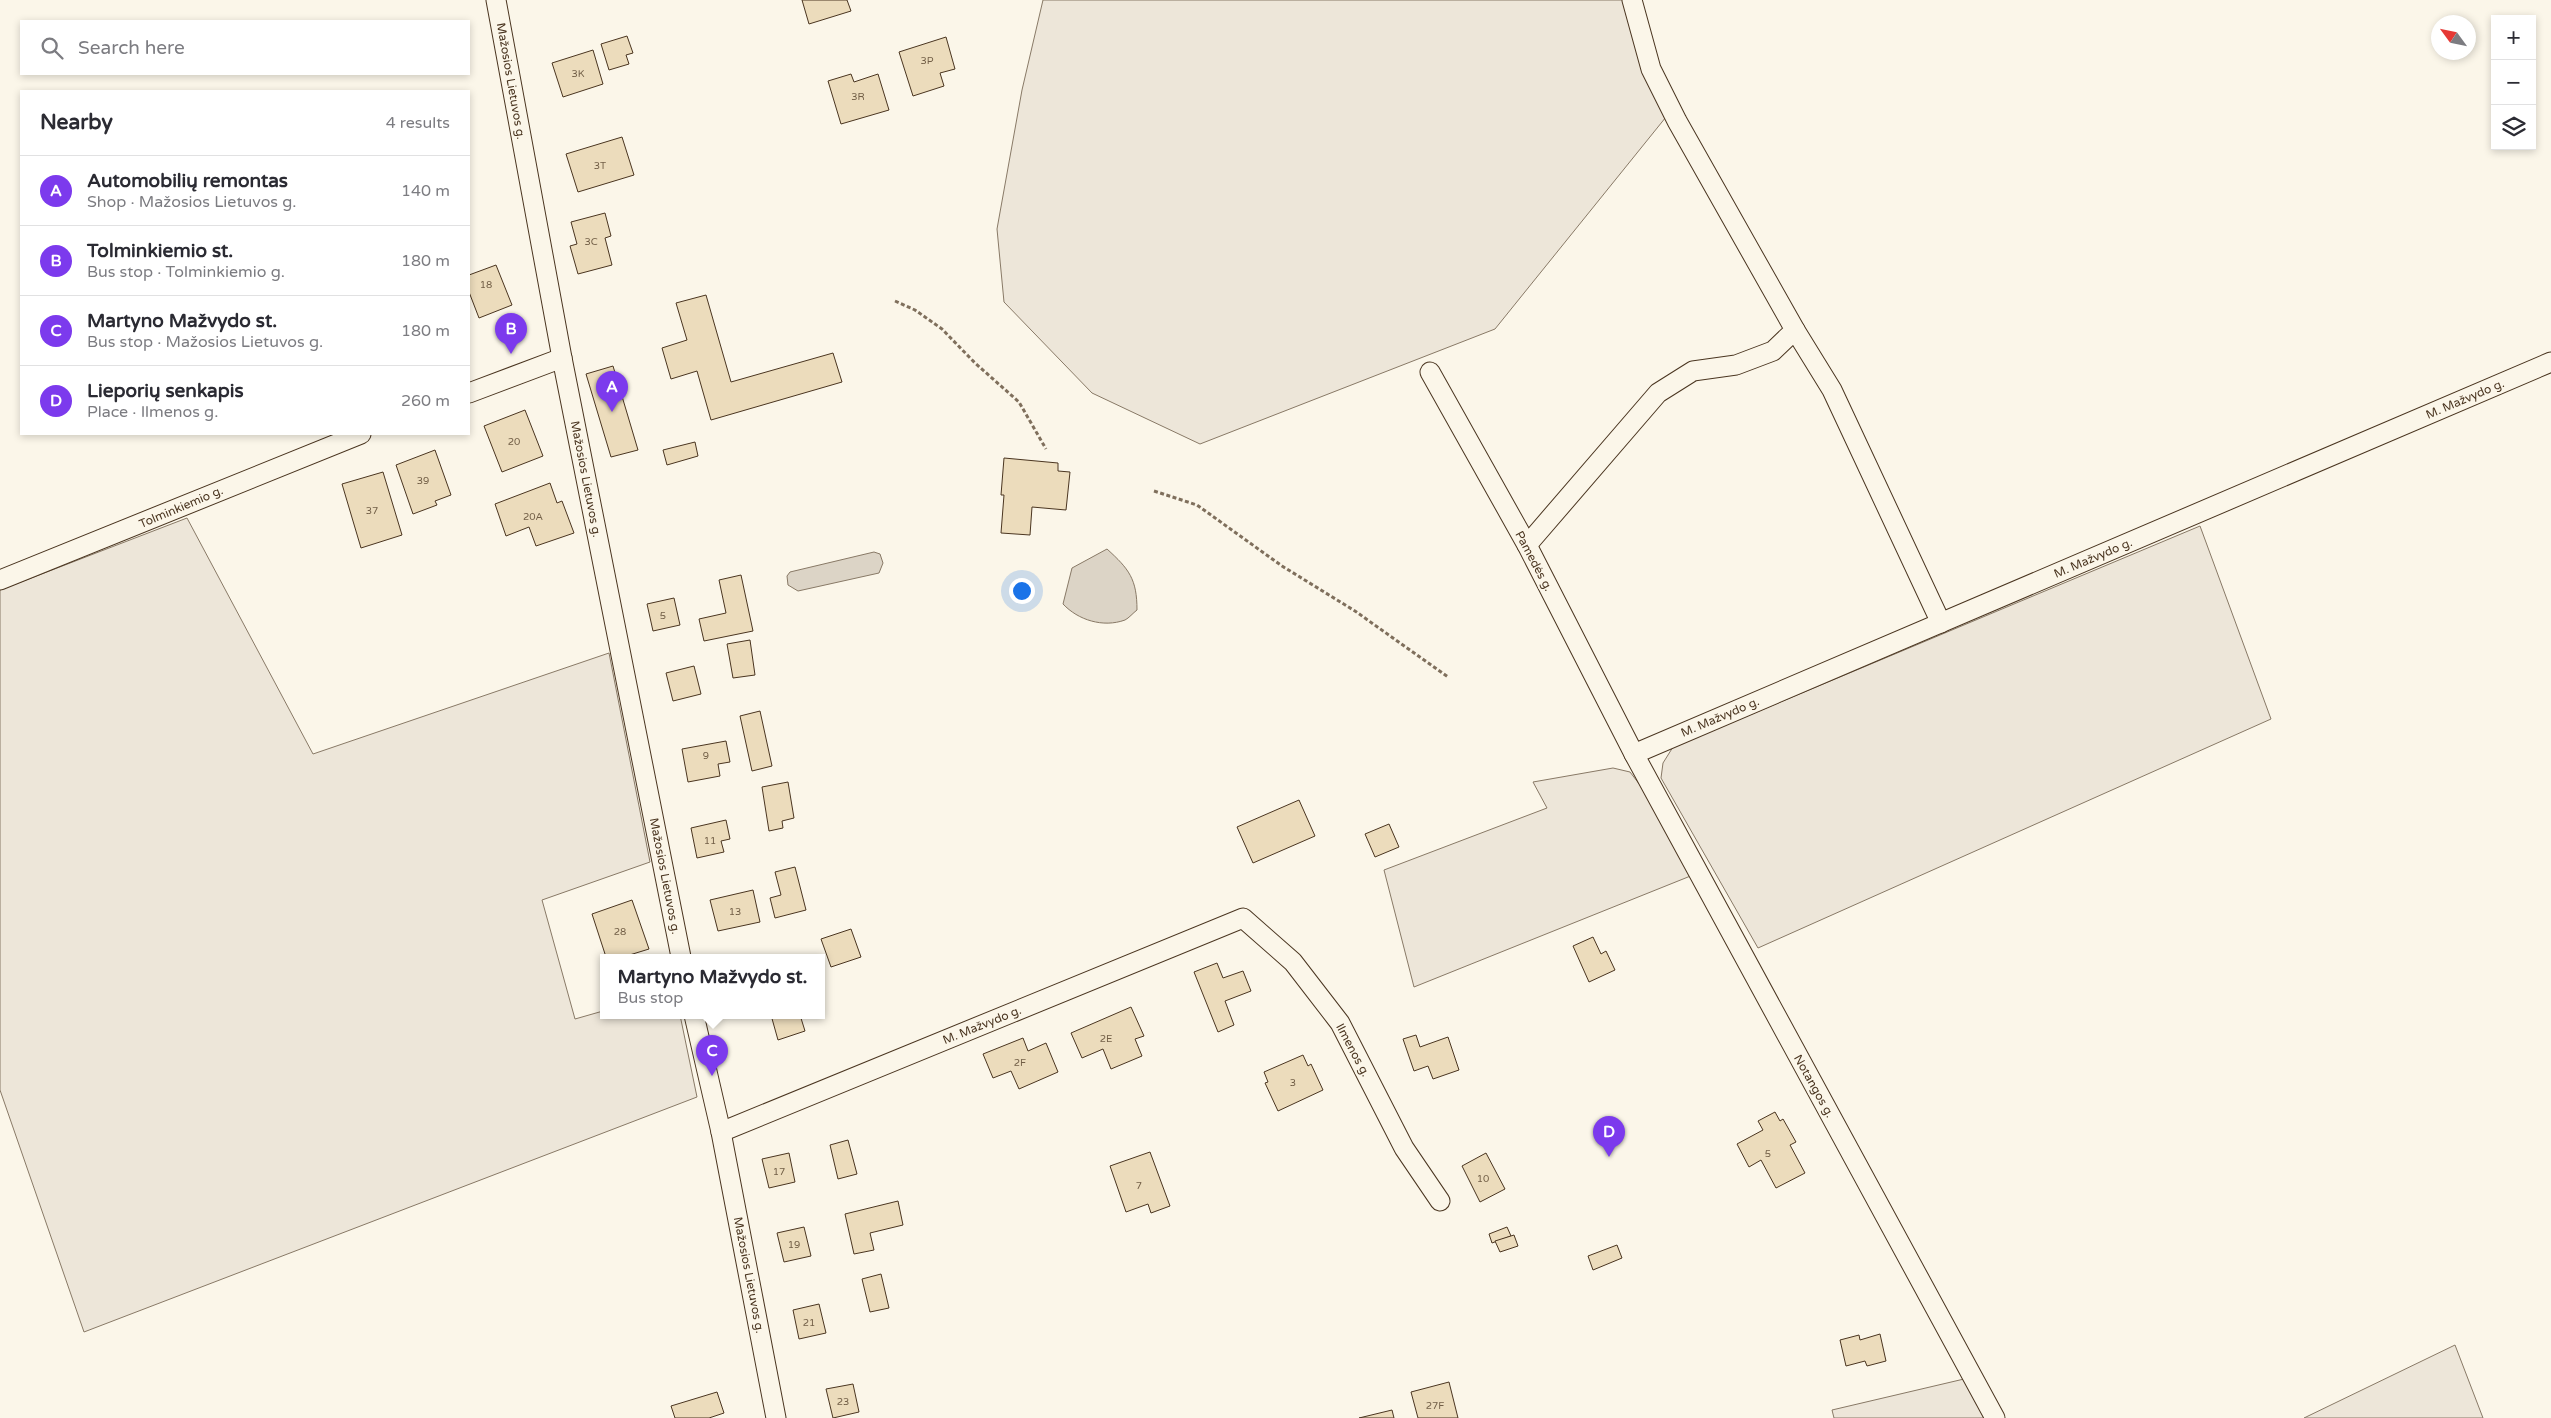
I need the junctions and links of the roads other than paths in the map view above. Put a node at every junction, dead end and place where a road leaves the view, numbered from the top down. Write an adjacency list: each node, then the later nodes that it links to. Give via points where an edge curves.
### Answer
1 (496, 0): 4 (street, Mažosios Lietuvos g.)
2 (1632, 0): 3 (street, via 1651,69 1676,121)
3 (1795, 330): 9 (street, via 1773,351 1736,365 1693,371 1658,393); 11 (street, via 1832,390)
4 (562, 358): 7 (street); 14 (street, Mažosios Lietuvos g.)
5 (2551, 362): 11 (street, M. Mažvydo g.)
6 (1430, 372): 9 (street, Pamedės g.)
7 (470, 393)
8 (360, 435): 10 (street, Tolminkiemio g.)
9 (1527, 545): 12 (street, Pamedės g.)
10 (0, 580)
11 (1942, 623): 12 (street, M. Mažvydo g.)
12 (1634, 754): 19 (street, Notangos g.)
13 (1243, 918): 16 (street, M. Mažvydo g.); 17 (street, Ilmenos g., via 1293,962 1340,1023 1404,1148)
14 (680, 954)
15 (695, 1019): 16 (street, Mažosios Lietuvos g.)
16 (722, 1132): 18 (street, Mažosios Lietuvos g.)
17 (1440, 1201)
18 (776, 1418)
19 (1995, 1418)

